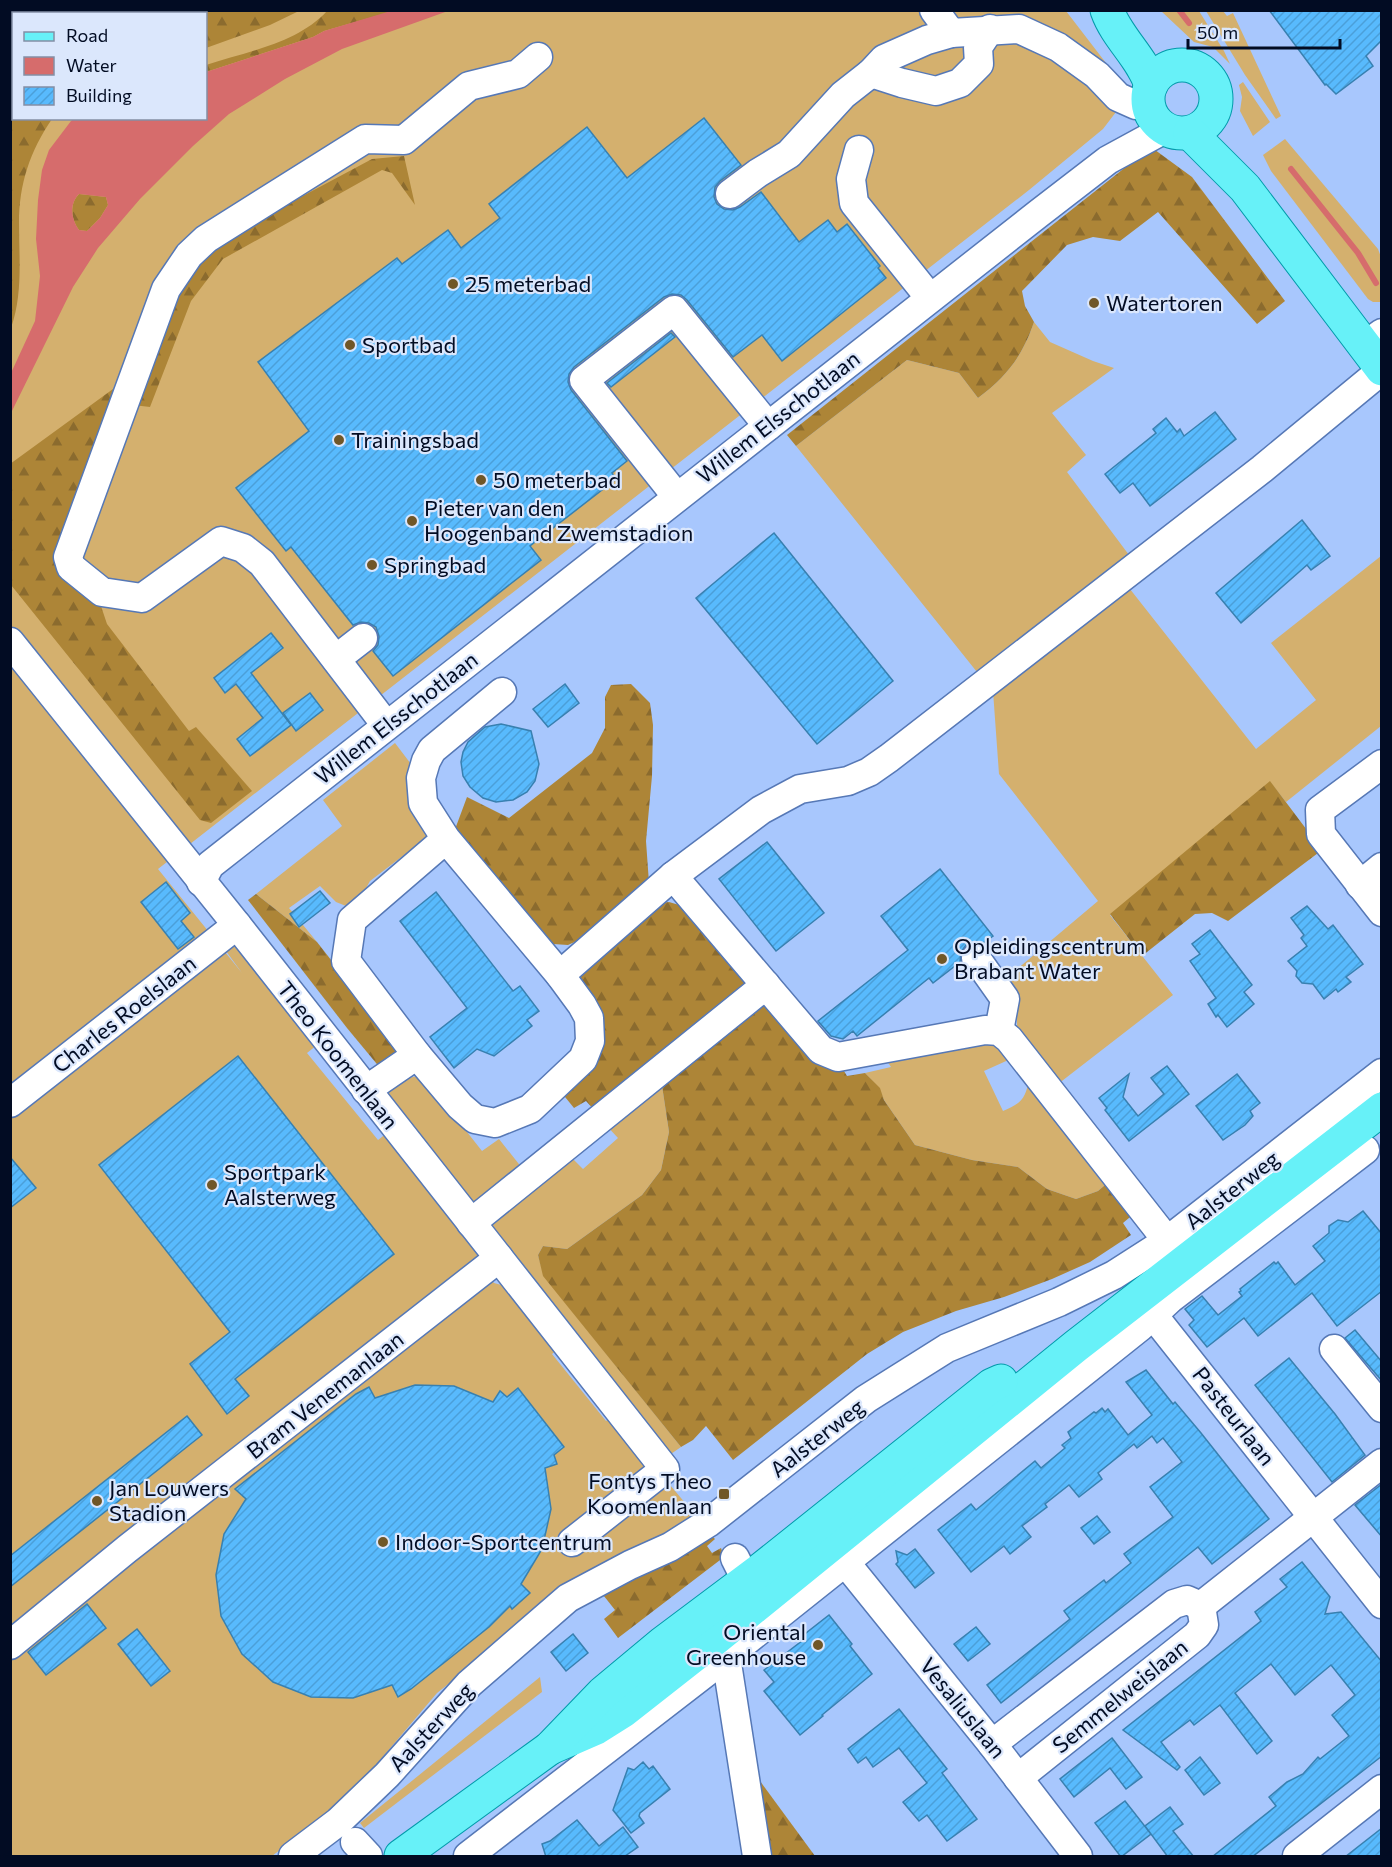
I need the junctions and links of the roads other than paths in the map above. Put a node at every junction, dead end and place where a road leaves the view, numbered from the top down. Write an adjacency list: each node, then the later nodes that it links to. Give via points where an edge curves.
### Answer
1 (934, 10): 5 (street)
2 (1108, 10): 8 (main road)
3 (1024, 20): 4 (street); 8 (street, via 1097,75 1118,97)
4 (990, 29): 5 (street); 7 (street, via 978,46 979,64 960,83 936,91)
5 (951, 33): 7 (street, via 884,59)
6 (538, 57): 17 (street, via 518,74 469,86 404,140 365,139 206,239 189,255 166,289 68,557 71,567 102,592 142,598 221,541 243,548 262,563)
7 (871, 73): 10 (street, via 843,95 789,154)
8 (1168, 107): 11 (street, Willem Elsschotlaan, via 1108,160); 12 (main road, via 1245,188)
9 (859, 150): 11 (street, via 851,179 854,203)
10 (730, 194)
11 (930, 298): 13 (street, Willem Elsschotlaan)
12 (1377, 354): 22 (street, via 1262,469 889,758 848,781 800,789 769,806)
13 (768, 426): 14 (street, Willem Elsschotlaan); 14 (street, via 674,310 584,380)
14 (677, 497): 19 (street, Willem Elsschotlaan)
15 (363, 638): 17 (street)
16 (10, 642): 24 (street, Theo Koomenlaan)
17 (336, 659): 19 (street)
18 (502, 692): 21 (street, via 432,750 426,761 421,778 423,802)
19 (386, 725): 24 (street, Willem Elsschotlaan, via 210,865)
20 (1382, 764): 23 (street, via 1320,810 1321,834)
21 (446, 839): 28 (street); 31 (street, via 352,920 346,961)
22 (673, 876): 28 (street); 29 (street)
23 (1371, 876): 25 (street)
24 (201, 882): 26 (street, Theo Koomenlaan)
25 (1382, 912)
26 (237, 925): 33 (street, Theo Koomenlaan); 34 (street, Charles Roelslaan)
27 (976, 958): 30 (street, via 1005,999)
28 (560, 975): 31 (street, via 590,1018 590,1041 583,1059 530,1109 495,1123 475,1119)
29 (766, 985): 30 (street, via 821,1050 838,1057 985,1030); 37 (street)
30 (999, 1031): 38 (street)
31 (417, 1056): 33 (street)
32 (1382, 1072): 38 (street, Aalsterweg)
33 (366, 1090): 37 (street, Theo Koomenlaan)
34 (10, 1103)
35 (1382, 1109): 36 (main road, Aalsterweg)
36 (1366, 1149): 38 (main road, Aalsterweg); 40 (street, Aalsterweg)
37 (471, 1223): 39 (street, Theo Koomenlaan)
38 (1176, 1252): 41 (main road, Aalsterweg); 56 (street, Aalsterweg, via 947,1348 866,1399 708,1523 670,1547 568,1598 469,1684 387,1775)
39 (499, 1258): 46 (street, Theo Koomenlaan, via 664,1469); 51 (street, Bram Venemanlaan)
40 (1154, 1315): 45 (street, Pasteurlaan); 47 (street, Aalsterweg)
41 (1076, 1346): 50 (main road, Aalsterweg); 50 (main road, Aalsterweg, via 992,1385 741,1569)
42 (1334, 1349): 43 (street)
43 (1382, 1408)
44 (1382, 1463): 45 (street)
45 (1314, 1518): 48 (street, Pasteurlaan); 49 (street)
46 (572, 1542)
47 (845, 1562): 50 (street, Aalsterweg); 52 (street, Vesaliuslaan)
48 (1382, 1604)
49 (1201, 1606): 52 (street, Semmelweislaan, via 1187,1600 1174,1604); 53 (street, Semmelweislaan, via 1204,1625 1197,1635)
50 (713, 1637): 55 (street, Aalsterweg); 57 (main road, Aalsterweg, via 663,1643 603,1693 549,1748); 58 (street)
51 (10, 1645)
52 (992, 1744): 53 (street, Vesaliuslaan)
53 (1018, 1778): 59 (street, Vesaliuslaan)
54 (1382, 1789): 60 (street)
55 (468, 1856)
56 (293, 1857)
57 (401, 1857)
58 (757, 1857)
59 (1078, 1857)
60 (1297, 1857)

